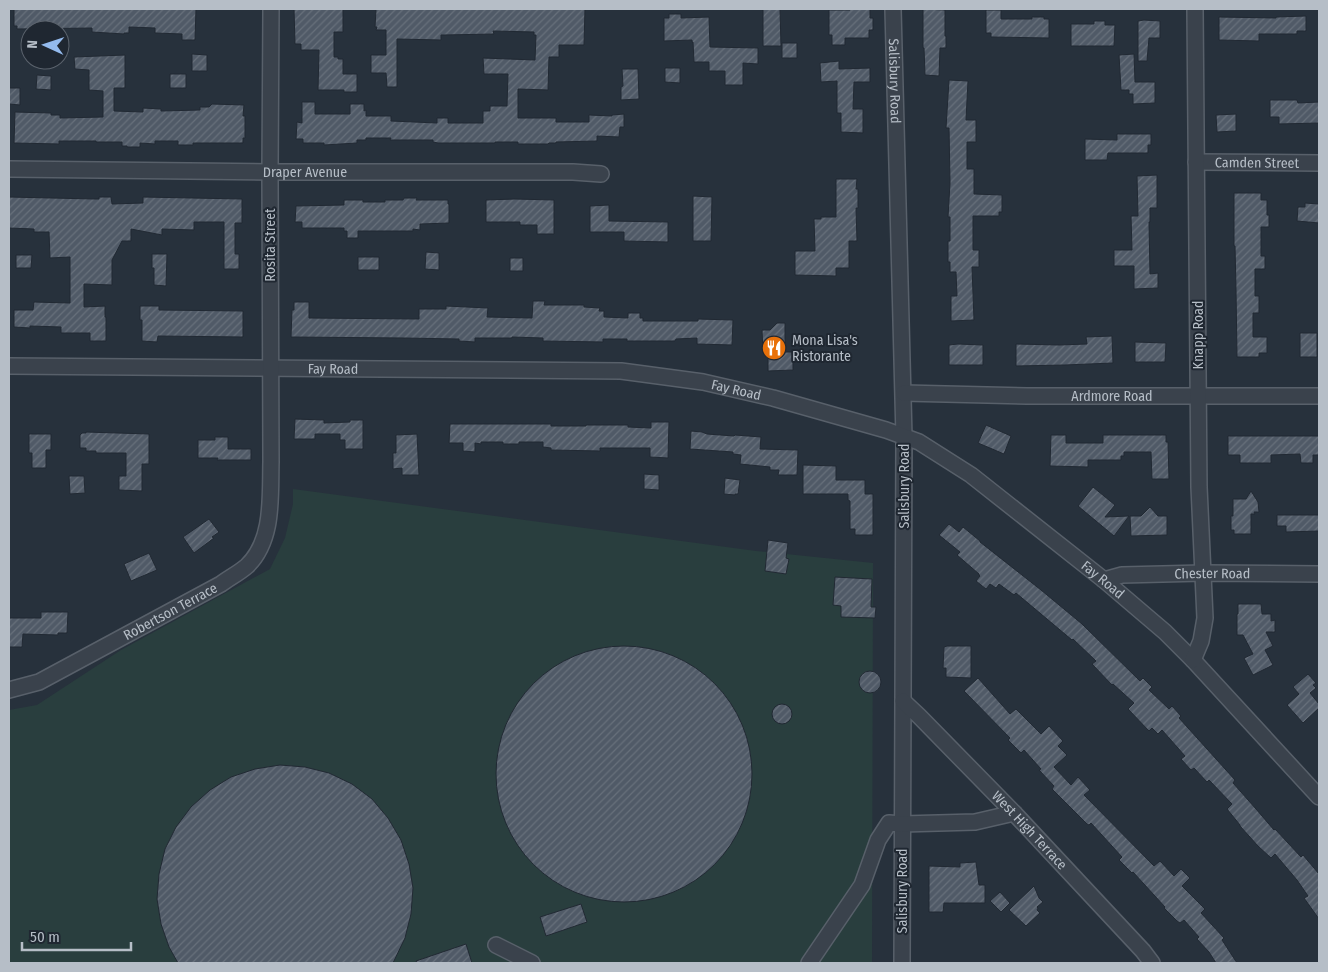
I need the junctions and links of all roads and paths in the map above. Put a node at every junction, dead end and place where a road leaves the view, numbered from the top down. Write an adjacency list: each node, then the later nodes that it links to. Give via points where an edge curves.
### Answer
1 (271, 9): 7 (street, Rosita Street)
2 (893, 9): 11 (street, Salisbury Road)
3 (1195, 9): 4 (street, Knapp Road)
4 (1196, 162): 5 (street, Camden Street); 12 (street, Knapp Road)
5 (1319, 162)
6 (9, 169): 7 (street, Draper Avenue)
7 (270, 172): 8 (street, Draper Avenue); 10 (street, Rosita Street)
8 (601, 174)
9 (9, 366): 10 (street, Fay Road)
10 (271, 368): 14 (street, Fay Road, via 621,371 703,382 773,398); 15 (street, Rosita Street)
11 (904, 393): 12 (street, Ardmore Road); 14 (street, Salisbury Road)
12 (1198, 396): 13 (street, Ardmore Road); 16 (street, Knapp Road)
13 (1319, 396)
14 (904, 437): 18 (street, Fay Road, via 919,442 971,474); 21 (street, Salisbury Road)
15 (270, 481): 20 (street, Robertson Terrace, via 267,531 258,552 246,566 220,584 39,682)
16 (1203, 573): 17 (street, Chester Road); 18 (street, Chester Road, via 1122,575); 19 (street, Knapp Road, via 1205,618)
17 (1319, 574)
18 (1104, 580): 19 (street, Fay Road)
19 (1193, 660): 22 (street, Fay Road)
20 (9, 690)
21 (903, 701): 23 (street, West High Terrace); 24 (street, Salisbury Road)
22 (1319, 798)
23 (1014, 812): 24 (street, via 975,822); 29 (street, West High Terrace)
24 (902, 824): 27 (street, via 889,823 878,840 862,886); 28 (street, Salisbury Road)
25 (496, 945): 26 (street)
26 (532, 963)
27 (809, 963)
28 (902, 963)
29 (1152, 963)

